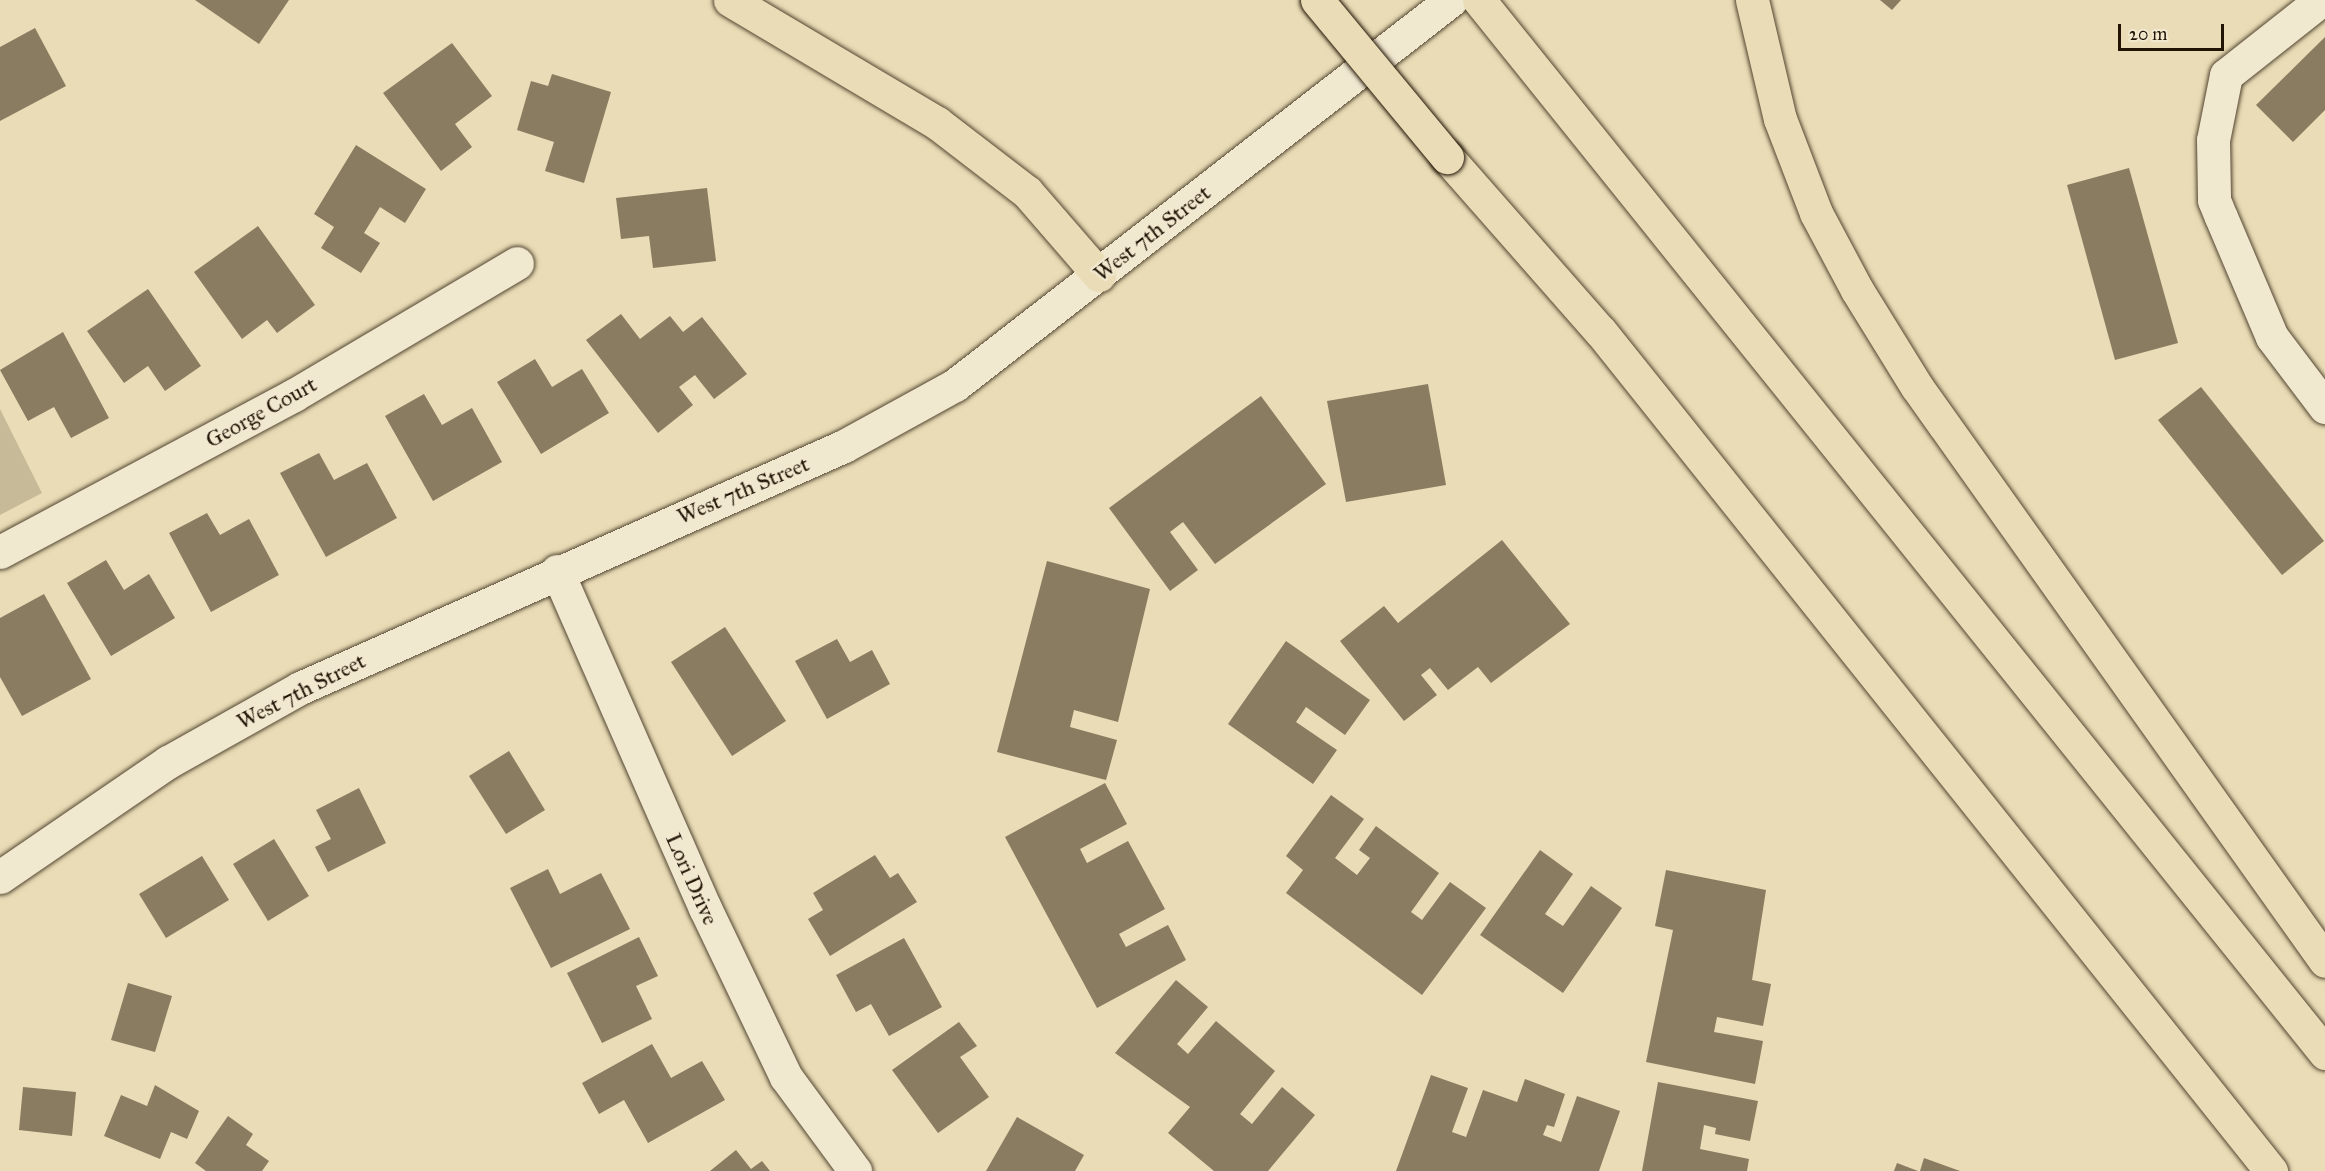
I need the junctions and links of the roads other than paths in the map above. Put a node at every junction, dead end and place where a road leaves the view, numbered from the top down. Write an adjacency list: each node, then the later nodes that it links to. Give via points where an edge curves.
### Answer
1 (730, 0): 8 (highway, via 937,123 1027,192)
2 (1317, 0): 16 (highway, bridge, via 1447,157 1601,332)
3 (1479, 0): 14 (highway)
4 (1752, 0): 13 (highway, via 1780,119 1816,213 1857,290 1917,387)
5 (2321, 0): 9 (street, via 2226,75 2213,140 2214,200 2221,217 2272,337)
6 (1441, 8): 8 (street, West 7th Street)
7 (517, 263): 10 (street, George Court, via 294,395)
8 (1099, 274): 11 (street, West 7th Street, via 955,385 844,446)
9 (2325, 407)
10 (0, 552)
11 (557, 571): 12 (street, West 7th Street, via 300,688 168,762); 15 (street, Lori Drive, via 705,908 786,1077)
12 (4, 867)
13 (2325, 961)
14 (2325, 1053)
15 (855, 1171)
16 (2271, 1171)

